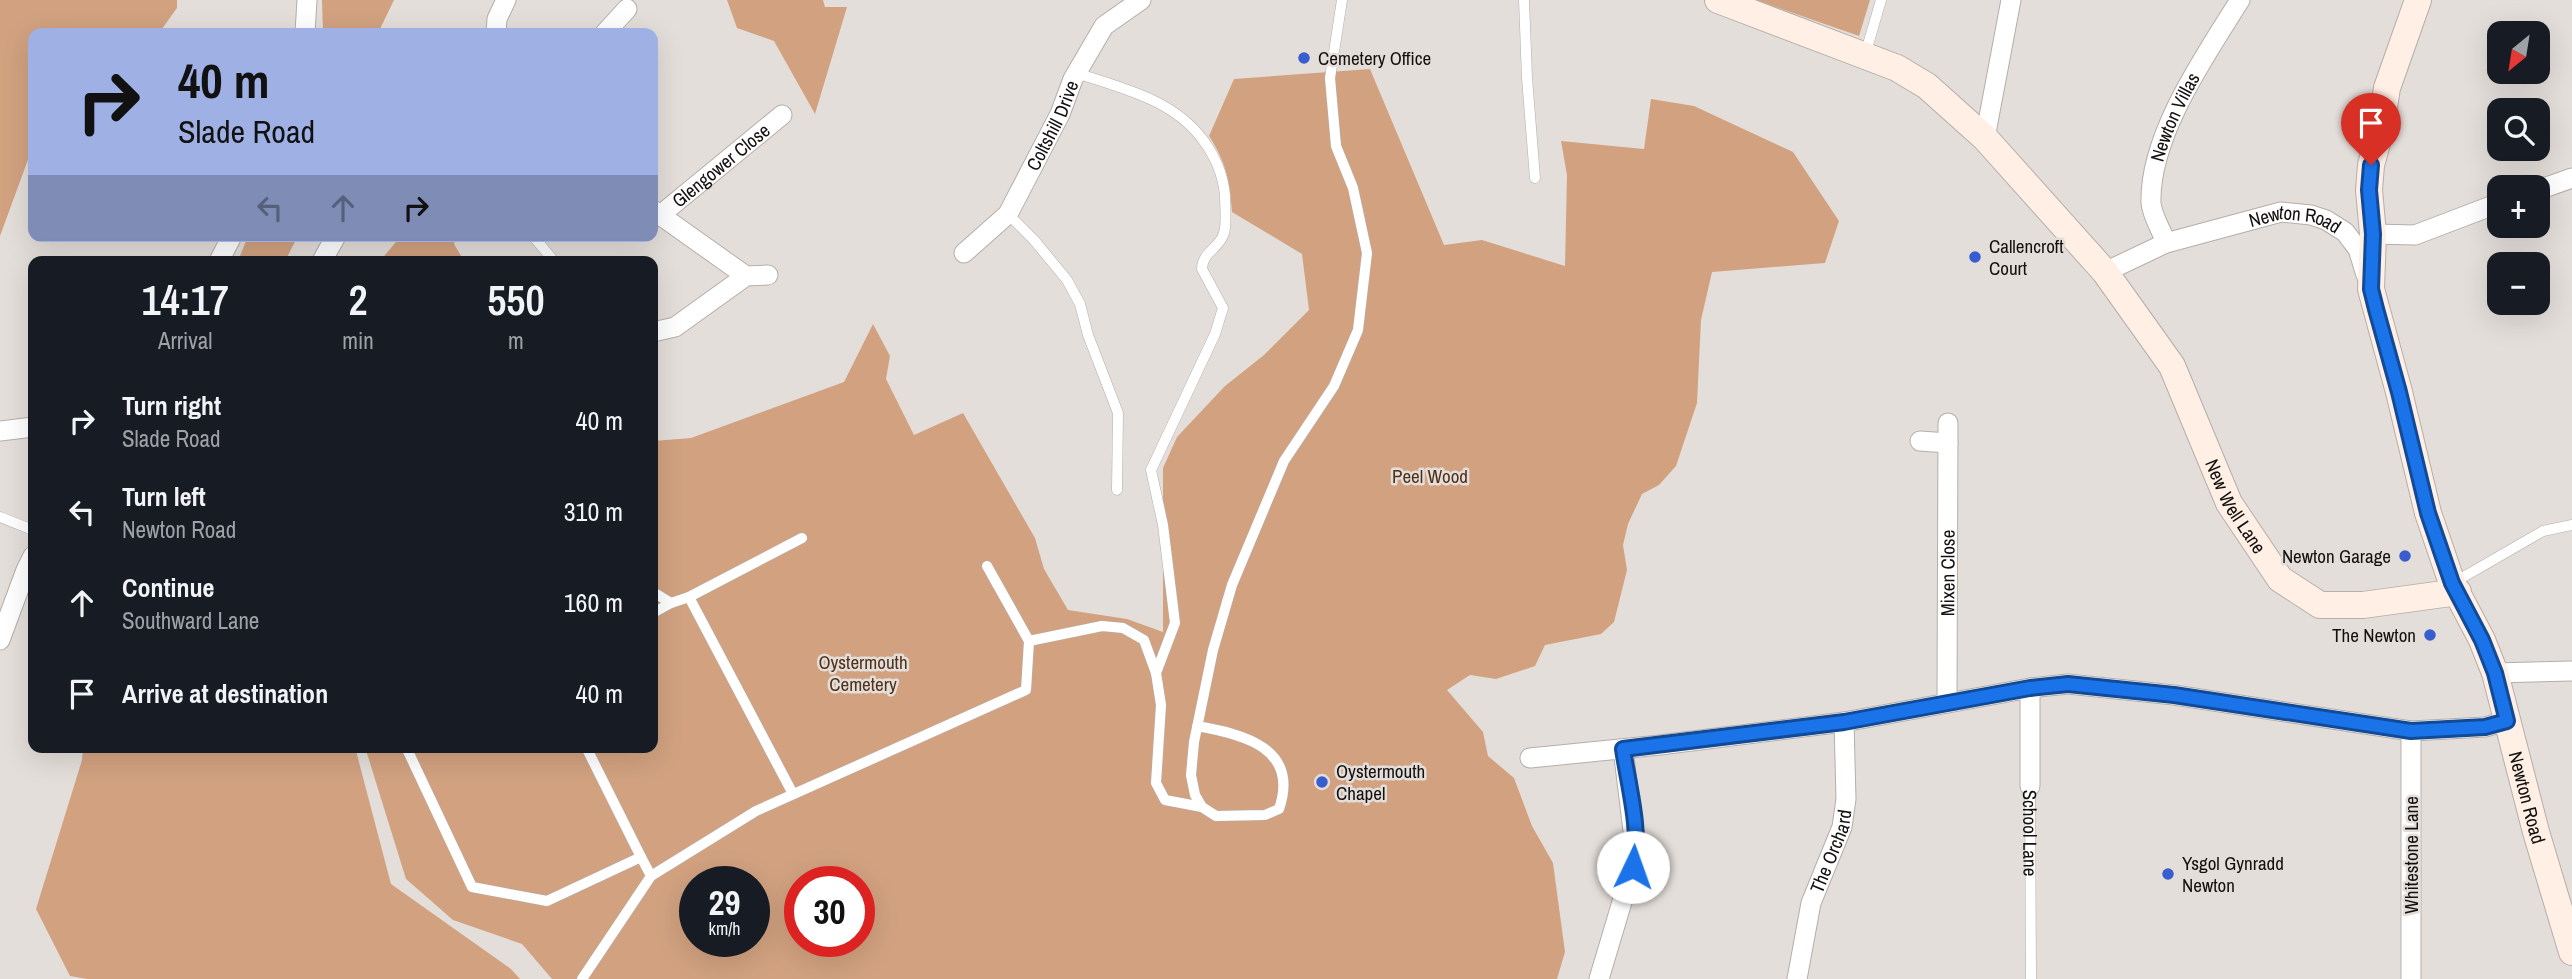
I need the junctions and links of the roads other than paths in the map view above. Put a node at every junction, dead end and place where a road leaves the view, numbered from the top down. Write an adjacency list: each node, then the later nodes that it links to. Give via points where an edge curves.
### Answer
1 (307, 0): 12 (street)
2 (506, 0): 13 (street)
3 (1141, 0): 16 (street, Coltshill Drive, via 1104,26)
4 (1342, 0): 62 (lane, via 1330,78 1336,146 1353,188 1367,253 1358,330 1334,386 1284,461 1232,585)
5 (1524, 0): 19 (lane)
6 (1718, 0): 15 (street)
7 (1881, 0): 15 (lane)
8 (2011, 0): 18 (street)
9 (2240, 0): 28 (street, Newton Villas, via 2169,124 2154,163 2151,206)
10 (2418, 0): 26 (street, via 2387,88 2371,165)
11 (628, 9): 14 (street)
12 (304, 28)
13 (496, 28)
14 (609, 28)
15 (1865, 55): 18 (street, via 1927,86)
16 (1077, 73): 25 (street, Coltshill Drive); 56 (lane, via 1158,101 1176,112 1209,148 1224,186 1224,233 1206,255 1202,269 1223,308 1151,470 1175,623)
17 (782, 115): 23 (street, Glengower Close)
18 (1984, 138): 31 (street)
19 (1535, 178)
20 (2572, 178): 21 (street)
21 (2550, 186)
22 (2487, 208): 26 (street, via 2415,235)
23 (658, 211)
24 (658, 214): 33 (street)
25 (1008, 214): 29 (street, Coltshill Drive); 41 (lane, via 1059,270 1080,304 1118,413)
26 (2373, 234): 34 (street)
27 (538, 242): 30 (lane)
28 (2166, 243): 31 (street, Newton Road); 34 (street, Newton Road, via 2281,212 2311,215 2345,232 2358,249)
29 (964, 253)
30 (550, 256)
31 (2105, 272): 48 (street, New Well Lane, via 2172,366 2229,503 2280,579 2320,605 2362,604)
32 (768, 275): 33 (street)
33 (746, 276): 35 (street, via 675,327)
34 (2371, 289): 48 (street, Newton Road, via 2428,513)
35 (658, 331)
36 (1948, 423): 40 (street, Mixen Close)
37 (28, 428): 38 (street)
38 (0, 431)
39 (1920, 441): 40 (street)
40 (1948, 443): 59 (street, Mixen Close)
41 (1117, 490)
42 (0, 517): 44 (lane)
43 (2572, 525): 48 (lane, via 2543,531)
44 (28, 528)
45 (802, 538): 50 (lane)
46 (28, 566): 53 (street)
47 (987, 566): 54 (lane)
48 (2455, 588): 57 (street, Newton Road)
49 (658, 595): 51 (lane)
50 (689, 597): 51 (lane); 69 (lane)
51 (671, 603): 52 (lane)
52 (658, 610)
53 (0, 640)
54 (1029, 641): 56 (lane, via 1102,626 1123,628 1143,640); 69 (lane, via 1026,690)
55 (2572, 671): 57 (street)
56 (1156, 673): 70 (lane, via 1161,705 1156,783 1166,800)
57 (2495, 673): 60 (street, Newton Road)
58 (2030, 688): 59 (street); 63 (street, via 2102,685); 68 (street, School Lane)
59 (1947, 703): 61 (street)
60 (2507, 721): 63 (street, via 2485,727); 73 (street, Newton Road)
61 (1844, 722): 64 (street); 76 (street, The Orchard, via 1842,827 1811,903)
62 (1197, 726): 70 (lane, via 1191,775); 70 (lane, via 1260,743 1279,762 1283,786 1279,809 1265,814 1216,816)
63 (2411, 731): 78 (street, Whitestone Lane)
64 (1623, 749): 67 (street); 75 (street, via 1636,855)
65 (409, 753): 71 (lane, via 472,887 547,901)
66 (589, 753): 71 (lane)
67 (1530, 758)
68 (2030, 786): 77 (lane, School Lane)
69 (793, 794): 72 (lane, via 735,823)
70 (1202, 807)
71 (641, 857): 72 (lane)
72 (651, 876): 74 (lane)
73 (2572, 952)
74 (582, 979)
75 (1599, 979)
76 (1797, 979)
77 (2031, 979)
78 (2411, 979)

